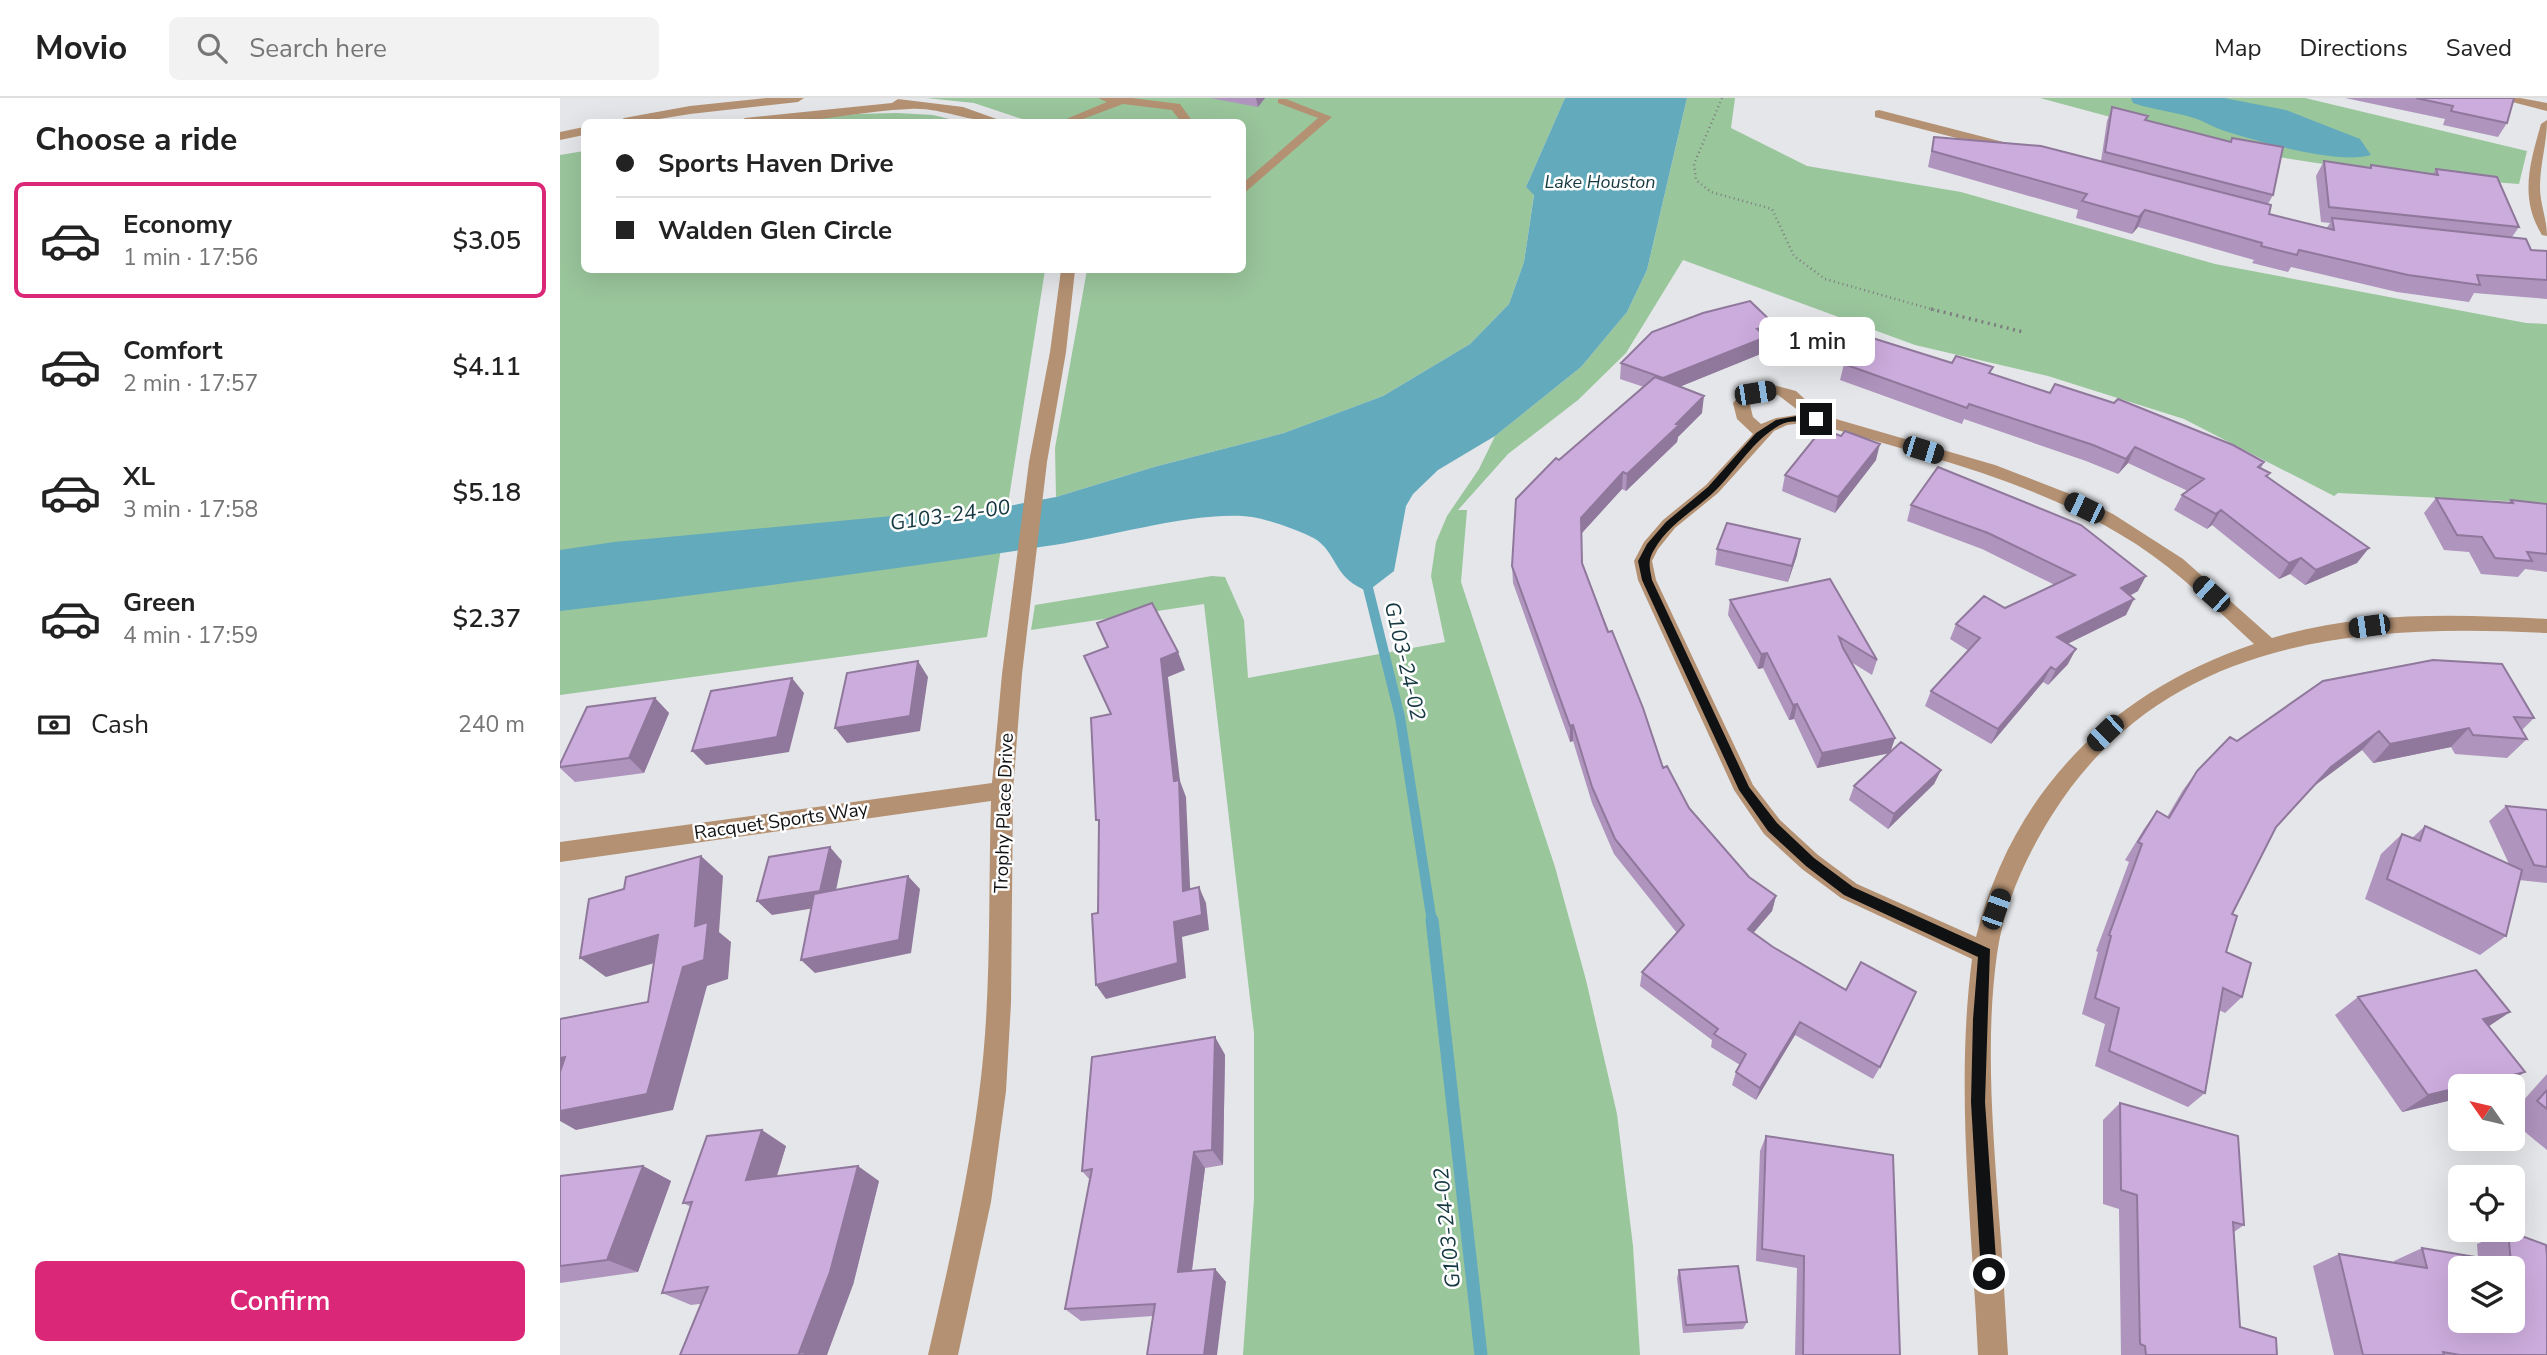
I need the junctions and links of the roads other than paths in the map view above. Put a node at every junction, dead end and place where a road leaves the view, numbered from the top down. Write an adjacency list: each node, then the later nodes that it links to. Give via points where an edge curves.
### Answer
1 (798, 98): 13 (street)
2 (809, 98): 11 (street)
3 (872, 98): 8 (street)
4 (1104, 98): 6 (street)
5 (2503, 98): 9 (street)
6 (1122, 100): 17 (street); 18 (street, via 1176,107)
7 (1282, 101): 23 (street, via 1326,117)
8 (911, 105): 11 (street); 12 (street)
9 (2547, 107)
10 (1880, 114): 22 (street)
11 (801, 115): 14 (street)
12 (981, 116): 15 (street); 16 (street)
13 (642, 119)
14 (769, 119)
15 (974, 119)
16 (990, 119)
17 (1073, 119)
18 (1185, 119)
19 (2547, 124): 24 (street, via 2532,195)
20 (581, 132): 21 (street)
21 (560, 136)
22 (2027, 152)
23 (1246, 187)
24 (2547, 232)
25 (1068, 273): 30 (street, Trophy Place Drive, via 1021,594)
26 (1816, 419): 27 (street, via 1779,422); 27 (street, via 1801,399 1777,389 1755,393 1741,403 1745,419); 29 (street, via 2009,477 2098,514 2160,551)
27 (1762, 433): 32 (street, via 1712,489 1650,546 1643,561 1647,580 1745,790 1772,827 1849,891)
28 (2547, 626): 29 (street, via 2381,625)
29 (2269, 646): 32 (street, via 2157,695 2083,754 2048,800 2013,862)
30 (1002, 790): 31 (street, Racquet Sports Way); 33 (street, Trophy Place Drive, via 993,1091 977,1202)
31 (560, 852)
32 (1985, 953): 34 (street, via 1978,1102)
33 (943, 1355)
34 (1993, 1355)

